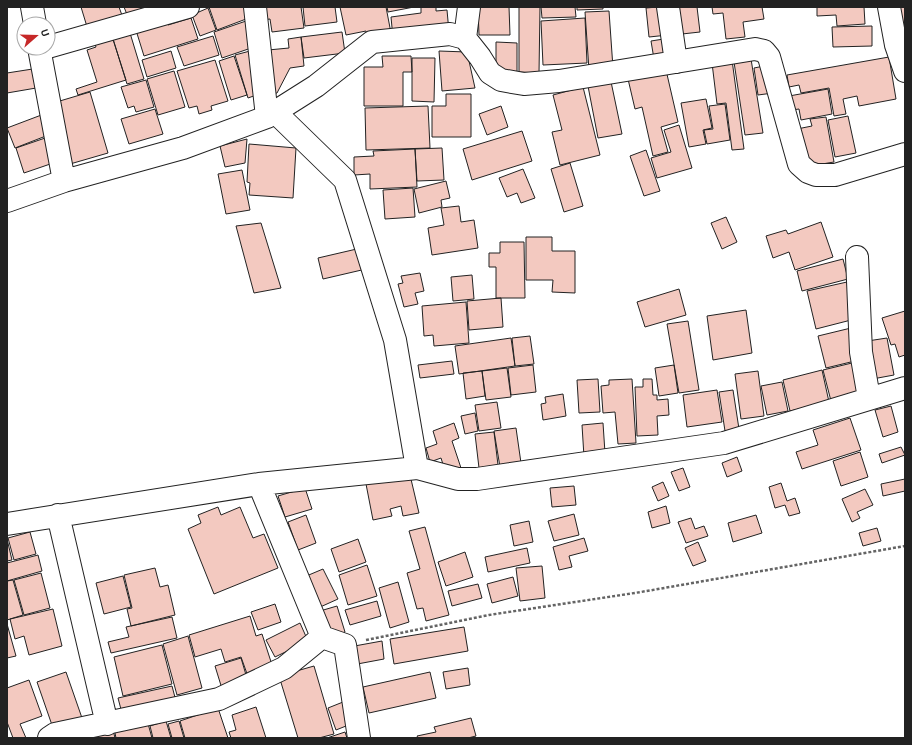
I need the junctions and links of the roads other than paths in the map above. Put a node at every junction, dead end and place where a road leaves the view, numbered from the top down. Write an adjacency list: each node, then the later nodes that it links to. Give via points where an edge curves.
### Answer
1 (188, 7): 7 (street)
2 (255, 7): 11 (street)
3 (469, 7): 6 (street)
4 (668, 7): 9 (street)
5 (889, 7): 10 (street, via 896,45)
6 (465, 38): 9 (street, via 490,73 501,80 524,84 559,81); 11 (street, via 450,34 372,42 316,86)
7 (56, 44)
8 (43, 56): 13 (street)
9 (676, 62): 12 (street, via 755,49 764,51 769,57 799,164 808,172 816,175 835,175)
10 (905, 71)
11 (271, 115): 13 (street, via 183,148); 18 (street, via 345,180 395,340)
12 (905, 154)
13 (64, 181): 14 (street)
14 (7, 201)
15 (857, 257): 17 (street, via 860,352)
16 (905, 388): 17 (street)
17 (869, 398): 18 (street, via 724,443 477,479 458,479)
18 (418, 468): 19 (street)
19 (259, 484): 20 (street); 22 (street)
20 (58, 515): 21 (street); 23 (street)
21 (7, 524)
22 (322, 637): 23 (street, via 284,668 219,699); 25 (street, via 345,645)
23 (107, 724): 24 (street, via 55,734)
24 (49, 738)
25 (359, 738)

